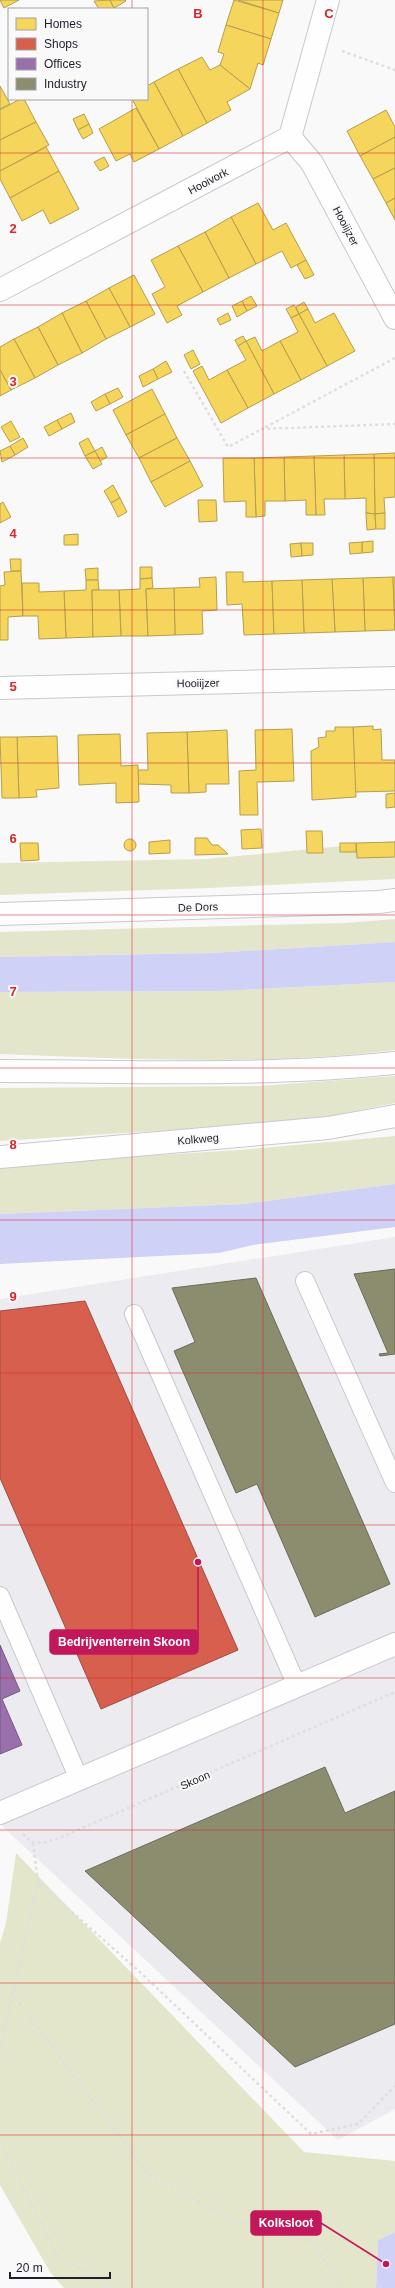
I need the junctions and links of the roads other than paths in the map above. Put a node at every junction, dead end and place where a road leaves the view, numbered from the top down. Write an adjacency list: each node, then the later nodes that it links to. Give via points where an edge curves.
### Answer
1 (328, 0): 2 (street)
2 (290, 137): 3 (street, Hooivork); 4 (street, Hooiijzer, via 312,164)
3 (3, 283)
4 (395, 318)
5 (395, 678): 6 (street, Hooiijzer)
6 (0, 688)
7 (395, 900): 8 (street, De Dors)
8 (0, 914)
9 (395, 1063): 10 (street, via 330,1070 241,1073)
10 (0, 1071)
11 (395, 1116): 12 (street, Kolkweg, via 328,1128)
12 (0, 1157)
13 (305, 1281): 15 (lane)
14 (134, 1314): 18 (lane)
15 (395, 1483)
16 (0, 1596): 19 (lane)
17 (395, 1644): 18 (street)
18 (297, 1686): 19 (street)
19 (79, 1779): 20 (street)
20 (1, 1813)

